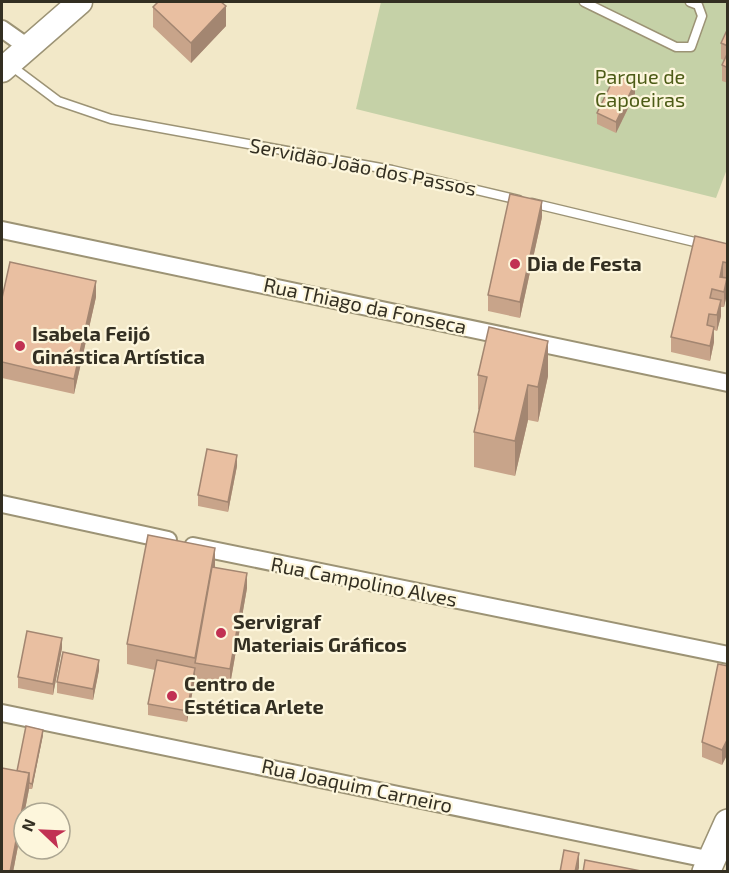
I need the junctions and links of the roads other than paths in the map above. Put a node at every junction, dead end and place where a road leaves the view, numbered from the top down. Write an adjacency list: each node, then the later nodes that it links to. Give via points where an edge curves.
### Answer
1 (80, 2): 5 (main road)
2 (584, 2): 3 (lane, via 676,47 691,46 702,16 698,5)
3 (690, 2)
4 (2, 29): 5 (street)
5 (29, 48): 6 (main road)
6 (5, 67): 8 (lane, Servidão João dos Passos, via 58,101 111,119 392,170)
7 (2, 230): 9 (street, Rua Thiago da Fonseca)
8 (716, 247)
9 (728, 383)
10 (2, 504): 11 (street, Rua Campolino Alves, via 270,563)
11 (728, 655)
12 (2, 713): 14 (street, Rua Joaquim Carneiro)
13 (728, 823): 14 (main road)
14 (709, 866)

